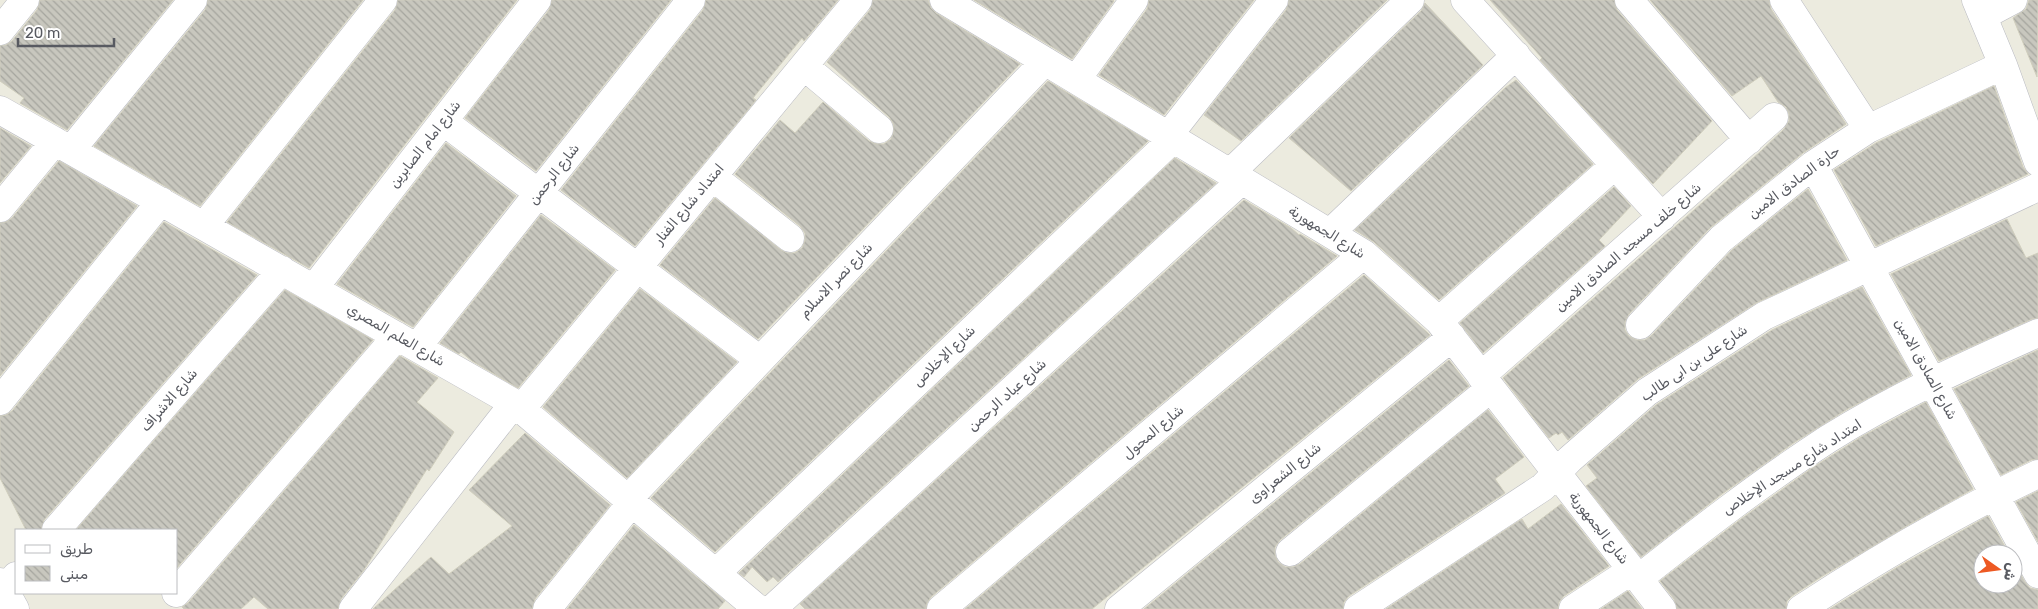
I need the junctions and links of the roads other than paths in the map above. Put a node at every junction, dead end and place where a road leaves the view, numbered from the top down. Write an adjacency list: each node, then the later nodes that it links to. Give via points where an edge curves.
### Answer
1 (25, 0): 16 (street)
2 (193, 0): 29 (street)
3 (383, 0): 40 (street)
4 (537, 0): 24 (street, شارع امام الصابرين)
5 (691, 0): 36 (street, شارع الرحمن)
6 (858, 0): 20 (street, امتداد شارع الفنار)
7 (1134, 0): 21 (street)
8 (1274, 0): 27 (street, شارع الإخلاص)
9 (1410, 0): 33 (street, شارع عباد الرحمن)
10 (1465, 0): 17 (street)
11 (1629, 0): 28 (street)
12 (1784, 0): 26 (street)
13 (2013, 0): 15 (street)
14 (960, 4): 18 (street, شارع الجمهورية)
15 (1980, 8): 19 (street)
16 (0, 31)
17 (1516, 55): 31 (street); 41 (street)
18 (1045, 60): 21 (street, شارع الجمهورية); 52 (street, شارع نصر الاسلام)
19 (2003, 64): 26 (street, حارة الصادق الامين); 30 (street)
20 (804, 66): 25 (street); 34 (street, امتداد شارع الفنار)
21 (1076, 80): 27 (street, شارع الجمهورية)
22 (0, 110): 29 (street, شارع العلم المصري)
23 (1774, 117): 28 (street, شارع خلف مسجد الصادق الامين)
24 (443, 121): 36 (street); 47 (street, شارع امام الصابرين)
25 (879, 129)
26 (1868, 129): 32 (street, حارة الصادق الامين)
27 (1171, 137): 33 (street, شارع الجمهورية); 63 (street, شارع الإخلاص)
28 (1749, 140): 39 (street, شارع خلف مسجد الصادق الامين)
29 (63, 146): 37 (street, شارع العلم المصري); 38 (street)
30 (2038, 162)
31 (1615, 165): 39 (street); 49 (street, شارع الشعراوى)
32 (1813, 165): 44 (street, شارع الصادق الامين); 48 (street, حارة الصادق الامين, via 1721,239)
33 (1236, 176): 41 (street, شارع الجمهورية); 72 (street, شارع عباد الرحمن)
34 (712, 177): 42 (street); 45 (street, امتداد شارع الفنار)
35 (2038, 187): 44 (street, شارع على بن ابى طالب)
36 (539, 193): 45 (street); 51 (street, شارع الرحمن)
37 (161, 201): 40 (street, شارع العلم المصري); 55 (street)
38 (0, 208)
39 (1662, 217): 54 (street, شارع خلف مسجد الصادق الامين)
40 (204, 226): 46 (street, شارع العلم المصري)
41 (1330, 233): 43 (street, شارع الجمهورية)
42 (790, 238)
43 (1364, 254): 49 (street, شارع الجمهورية); 73 (street, شارع المحول)
44 (1869, 266): 53 (street, شارع الصادق الامين); 57 (street, شارع على بن ابى طالب, via 1764,316 1647,392)
45 (637, 267): 52 (street); 56 (street, امتداد شارع الفنار)
46 (282, 270): 47 (street, شارع العلم المصري); 61 (street, شارع الاشراف)
47 (314, 288): 51 (street, شارع العلم المصري)
48 (1640, 325)
49 (1445, 329): 54 (street, شارع الجمهورية); 74 (street, شارع الشعراوى)
50 (2038, 333): 53 (street, امتداد شارع مسجد الإخلاص)
51 (407, 342): 56 (street, شارع العلم المصري); 66 (street, شارع الرحمن)
52 (760, 360): 60 (street, شارع نصر الاسلام)
53 (1932, 381): 59 (street, شارع الصادق الامين); 64 (street, امتداد شارع مسجد الإخلاص, via 1829,439)
54 (1486, 382): 57 (street, شارع الجمهورية); 62 (street, شارع خلف مسجد الصادق الامين)
55 (0, 401)
56 (518, 406): 60 (street, شارع العلم المصري); 70 (street, امتداد شارع الفنار)
57 (1556, 473): 64 (street, شارع الجمهورية); 75 (street, شارع على بن ابى طالب, via 1543,487)
58 (2038, 474): 59 (street)
59 (1994, 494): 65 (street, شارع الصادق الامين); 78 (street, via 1896,549)
60 (630, 500): 63 (street, شارع العلم المصري); 71 (street, شارع نصر الاسلام)
61 (57, 529)
62 (1290, 552)
63 (716, 573): 68 (street, شارع العلم المصري)
64 (1635, 574): 76 (street, امتداد شارع مسجد الإخلاص); 77 (street, شارع الجمهورية)
65 (2038, 574)
66 (178, 591)
67 (175, 594): 69 (street, شارع الرحمن)
68 (747, 605)
69 (162, 609)
70 (353, 609)
71 (547, 609)
72 (772, 609)
73 (941, 609)
74 (1119, 609)
75 (1358, 609)
76 (1573, 609)
77 (1662, 609)
78 (1801, 609)

